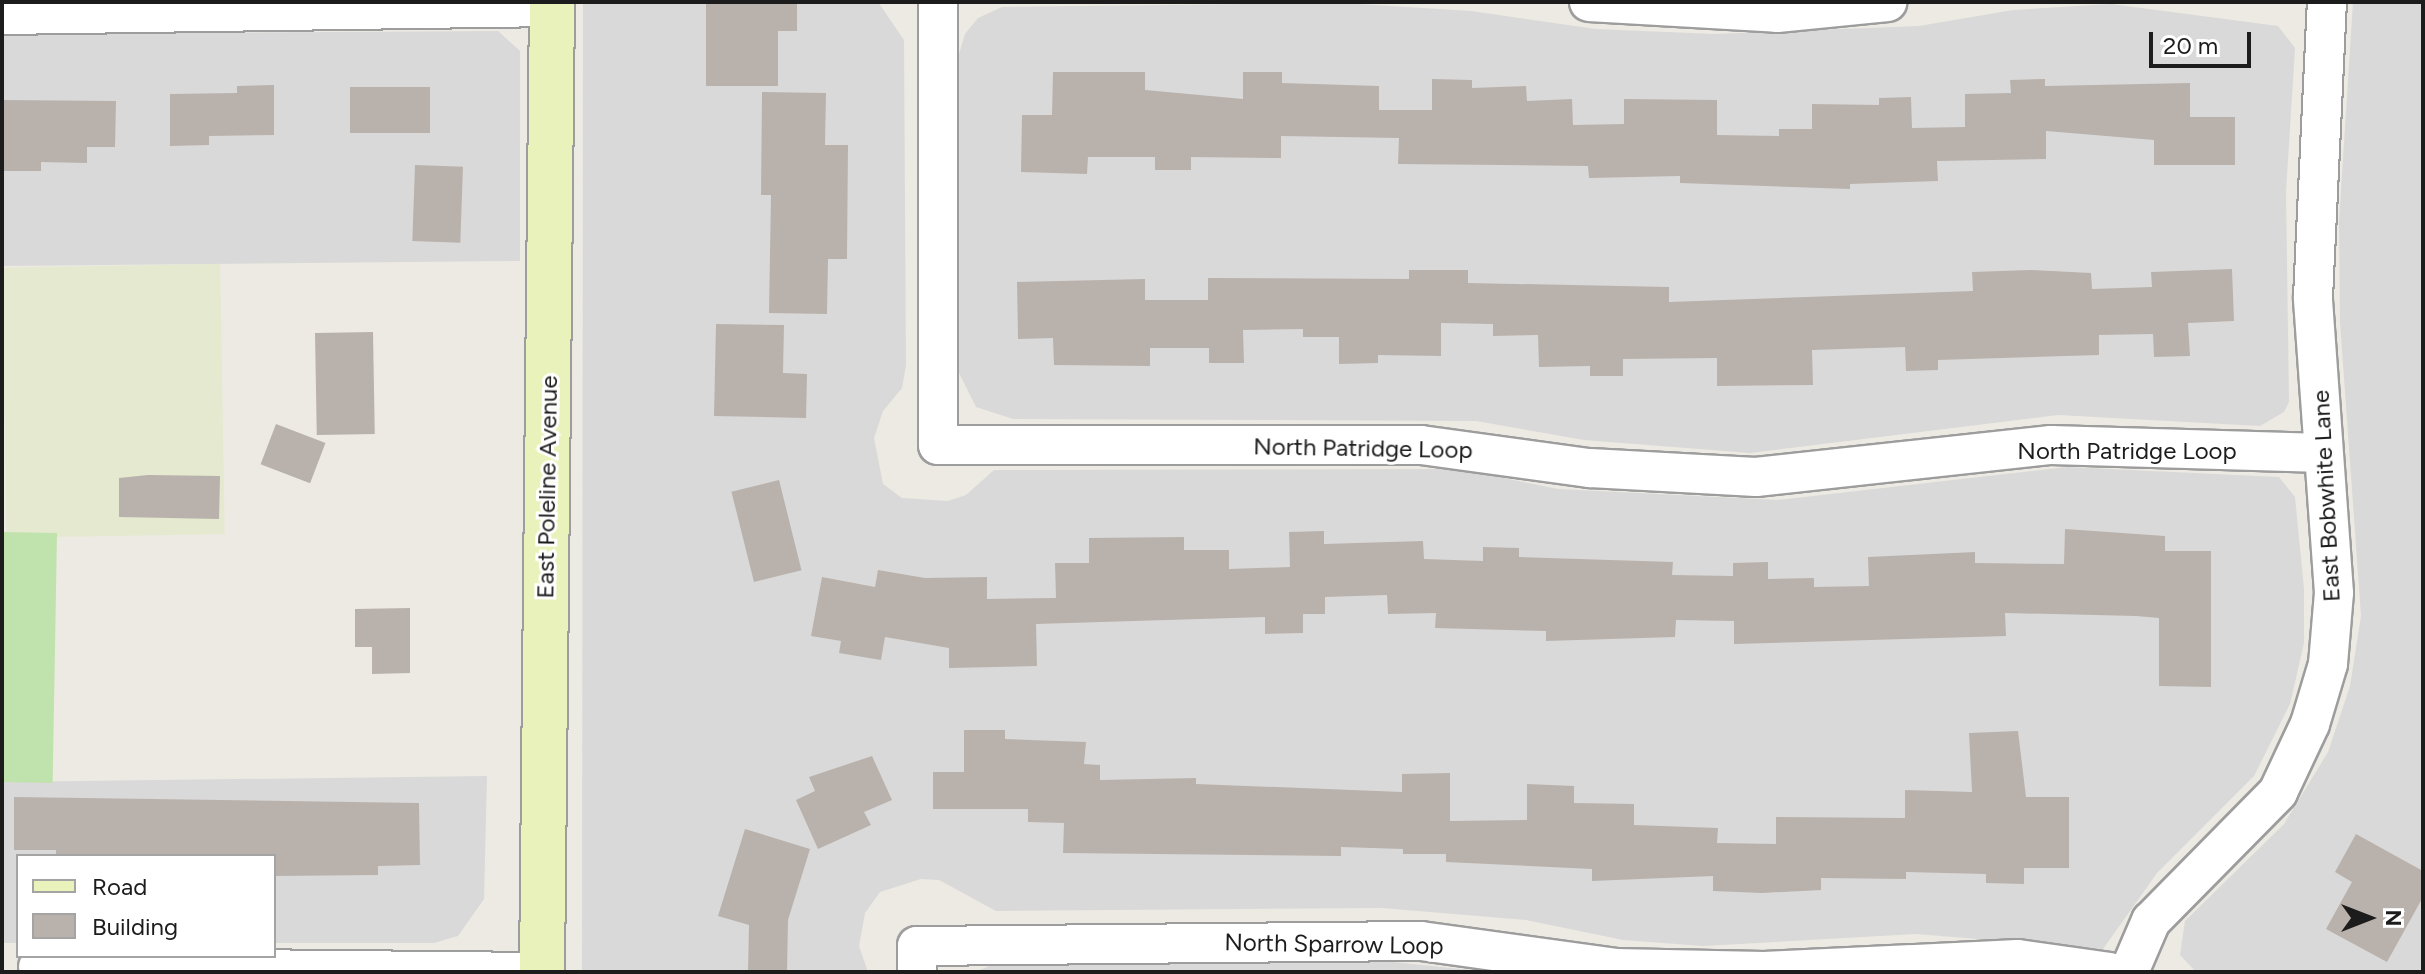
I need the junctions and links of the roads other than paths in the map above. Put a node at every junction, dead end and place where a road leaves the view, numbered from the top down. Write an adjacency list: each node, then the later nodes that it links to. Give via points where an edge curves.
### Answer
1 (938, 2): 7 (street, North Patridge Loop, via 938,445 1421,445 1590,468 1756,477 2051,445)
2 (1589, 2): 3 (street, via 1761,13)
3 (1887, 2)
4 (2321, 3): 7 (street, East Bobwhite Lane, via 2313,297)
5 (552, 4): 6 (street); 10 (main road, East Poleline Avenue)
6 (2, 15)
7 (2323, 453): 13 (street, East Bobwhite Lane, via 2334,593 2328,664 2310,724 2278,792 2151,921)
8 (38, 967): 9 (street)
9 (202, 970): 10 (street)
10 (542, 972)
11 (917, 972): 12 (street, North Sparrow Loop, via 917,946 1421,941 1615,968 1764,971 2018,959)
12 (2110, 972)
13 (2129, 972)

